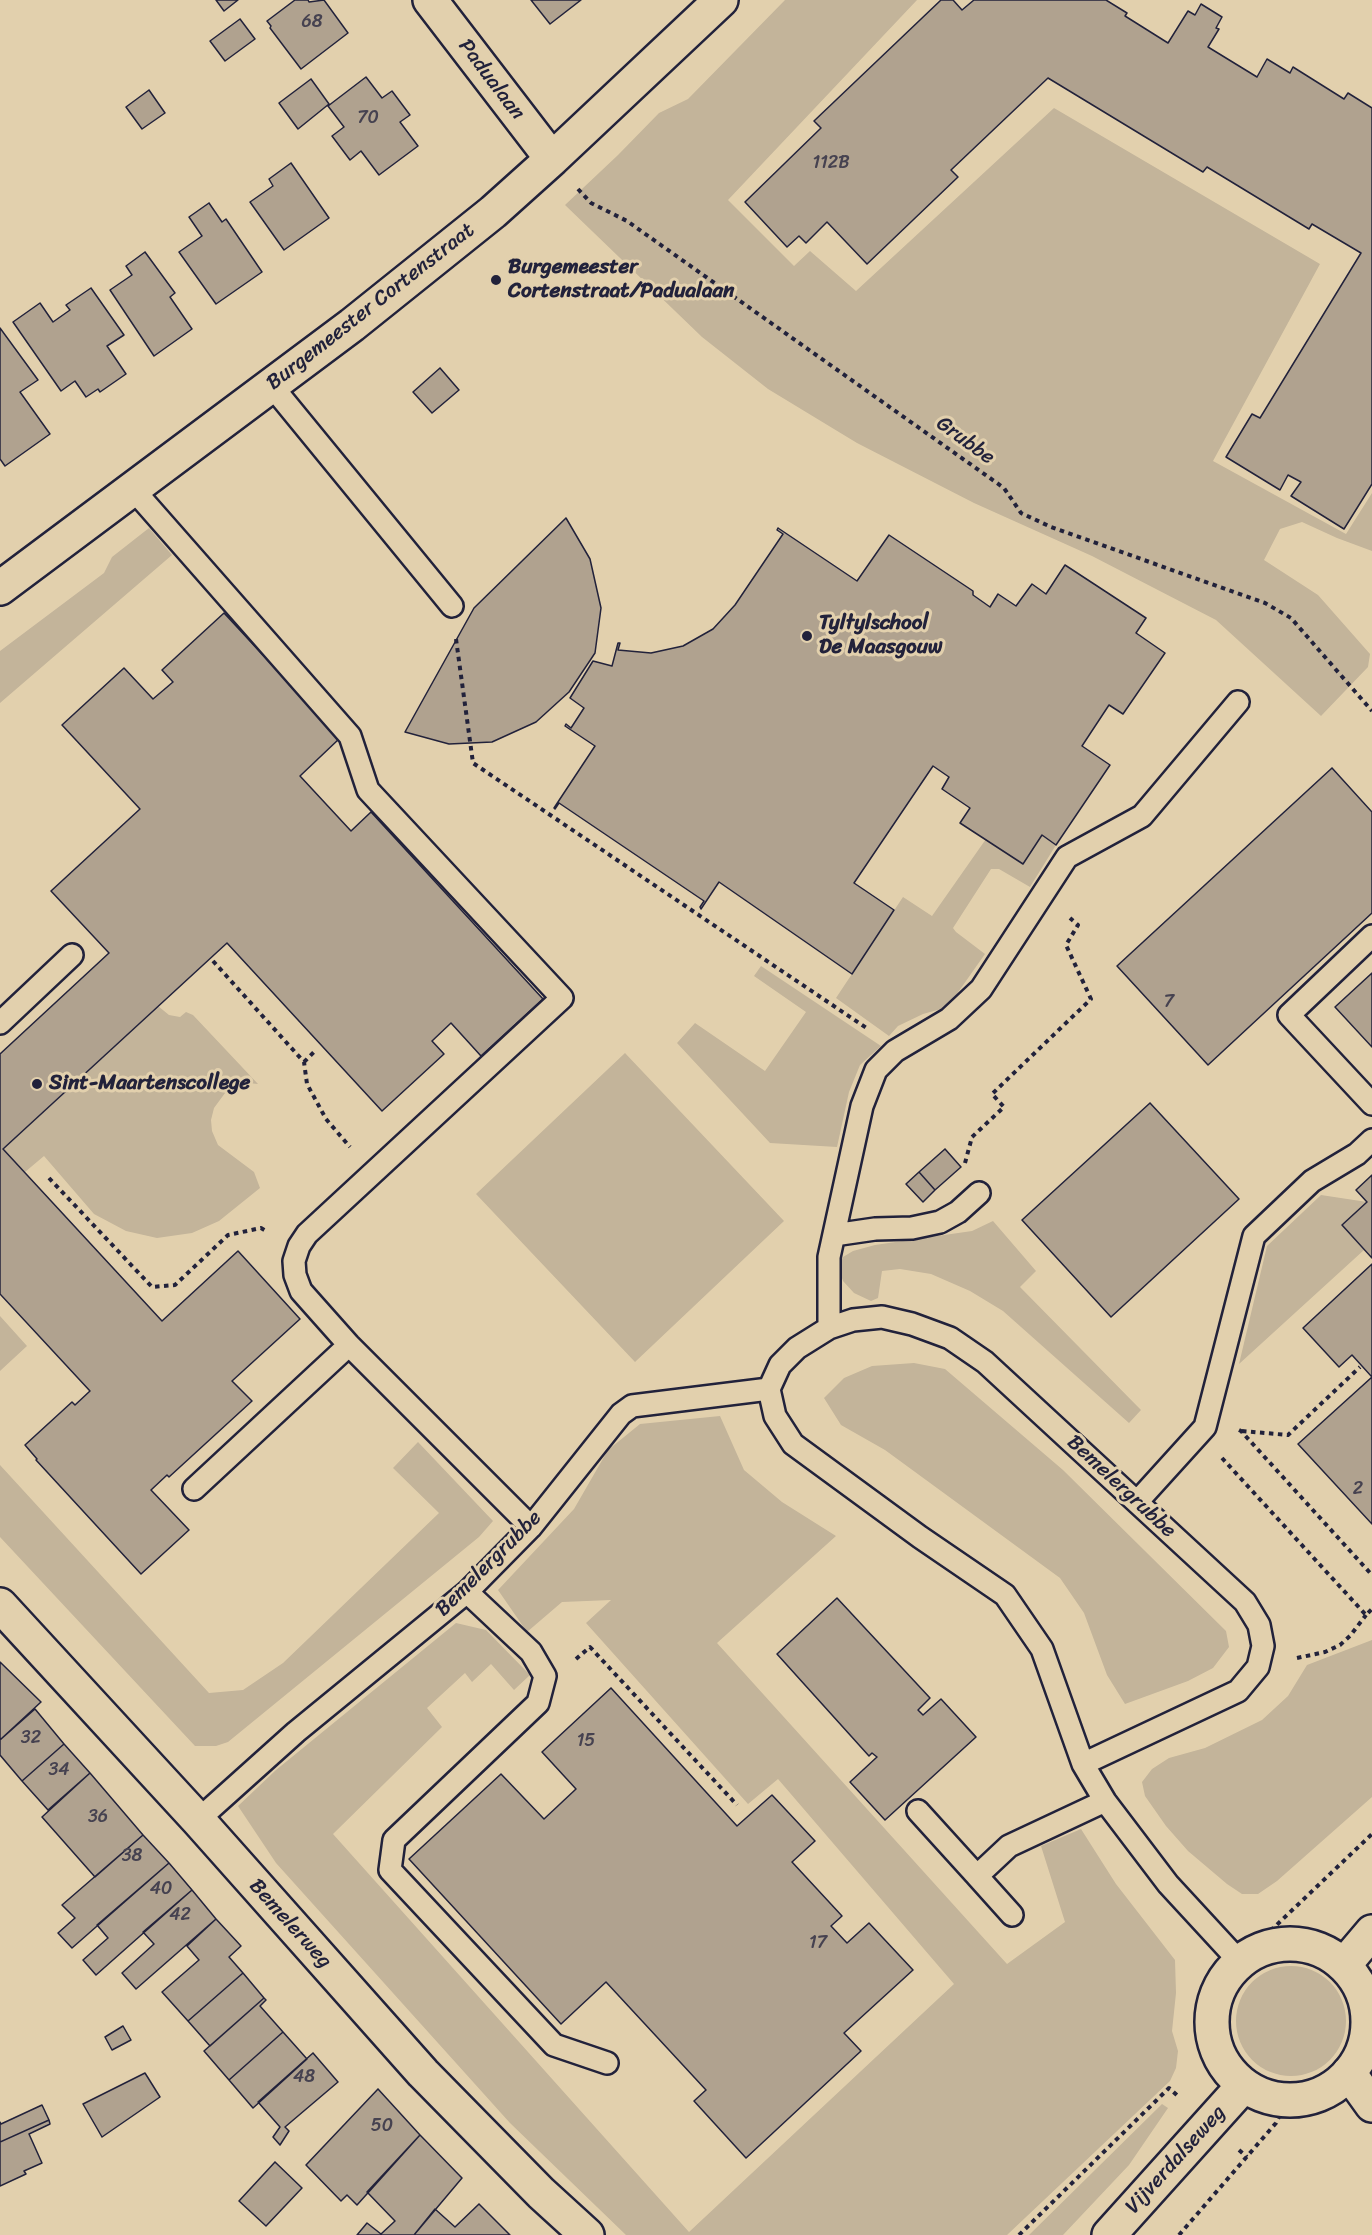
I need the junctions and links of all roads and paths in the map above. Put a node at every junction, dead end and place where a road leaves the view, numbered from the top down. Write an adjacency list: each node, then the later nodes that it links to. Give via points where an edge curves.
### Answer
1 (430, 0): 3 (street, Padualaan)
2 (721, 0): 3 (street, Burgemeester Cortenstraat)
3 (552, 159): 4 (street, Burgemeester Cortenstraat, via 352,325); 9 (path, Grubbe, via 591,203 627,221 937,439 1004,488 1021,513 1265,603 1291,618)
4 (271, 385): 5 (street, Burgemeester Cortenstraat); 7 (lane)
5 (132, 488): 6 (street, Burgemeester Cortenstraat); 20 (lane, via 350,736 368,790 562,998)
6 (0, 588)
7 (452, 606): 15 (path, via 473,763)
8 (1238, 702): 10 (lane, via 1142,816 1067,857)
9 (1372, 711)
10 (1042, 896): 15 (lane, via 981,989 949,1019); 22 (path, via 1078,925 1066,945 1091,999 992,1094 1004,1107 972,1137 962,1175)
11 (1372, 936): 18 (lane, via 1289,1015)
12 (72, 955): 14 (lane)
13 (213, 961): 17 (path)
14 (0, 1023)
15 (898, 1050): 23 (lane, via 876,1070 862,1106)
16 (315, 1051): 17 (path)
17 (304, 1062): 20 (path, via 307,1084 326,1119)
18 (1372, 1104)
19 (1372, 1140): 29 (lane, via 1357,1155 1312,1181 1254,1236)
20 (372, 1172): 24 (lane)
21 (49, 1178): 24 (path, via 152,1287 174,1285 228,1235 261,1228)
22 (979, 1193): 23 (lane, via 940,1222)
23 (834, 1235): 25 (lane, via 829,1257)
24 (299, 1245): 26 (lane, via 294,1261 301,1291)
25 (829, 1328): 28 (lane, Bemelergrubbe, via 796,1348 780,1365); 32 (lane, Bemelergrubbe, via 882,1317 950,1338 985,1362)
26 (349, 1346): 31 (lane); 33 (lane)
27 (1360, 1366): 30 (path, via 1288,1435)
28 (769, 1389): 33 (lane, Bemelergrubbe, via 632,1407 621,1414); 41 (lane, via 775,1416 793,1444 1005,1595 1042,1649)
29 (1202, 1430): 30 (path); 32 (lane); 38 (path)
30 (1241, 1431): 34 (path)
31 (194, 1489)
32 (1137, 1502): 39 (lane, Bemelergrubbe, via 1245,1602 1259,1625 1263,1646)
33 (531, 1527): 35 (lane, Bemelergrubbe)
34 (1372, 1575)
35 (467, 1592): 40 (lane, via 531,1652); 45 (lane, Bemelergrubbe, via 296,1732)
36 (0, 1605): 45 (street, Bemelerweg)
37 (1372, 1609): 38 (path)
38 (1366, 1615): 39 (path, via 1340,1645)
39 (1258, 1667): 41 (lane, via 1238,1691)
40 (545, 1676): 43 (path, via 562,1672 590,1647); 52 (lane, via 538,1703 394,1840 390,1870 554,2045)
41 (1083, 1764): 42 (lane)
42 (1105, 1801): 47 (lane, via 1009,1846); 50 (lane, via 1167,1884)
43 (737, 1805)
44 (918, 1811): 47 (lane)
45 (198, 1820): 57 (street, Bemelerweg, via 423,2073)
46 (1372, 1834): 50 (path)
47 (976, 1876): 48 (lane)
48 (1012, 1915)
49 (1372, 1932): 51 (street)
50 (1239, 1961): 51 (street, via 1259,1949 1303,1944); 54 (street, via 1218,1988 1212,2034 1225,2066)
51 (1344, 1965): 53 (street, via 1362,1991 1368,2024 1363,2048)
52 (607, 2063)
53 (1349, 2073): 55 (street, via 1328,2090); 56 (street)
54 (1244, 2085): 55 (street, via 1275,2100); 58 (street, Vijverdalseweg)
55 (1287, 2101): 59 (path, via 1276,2123)
56 (1372, 2105)
57 (587, 2235)
58 (1109, 2235)
59 (1179, 2235)

